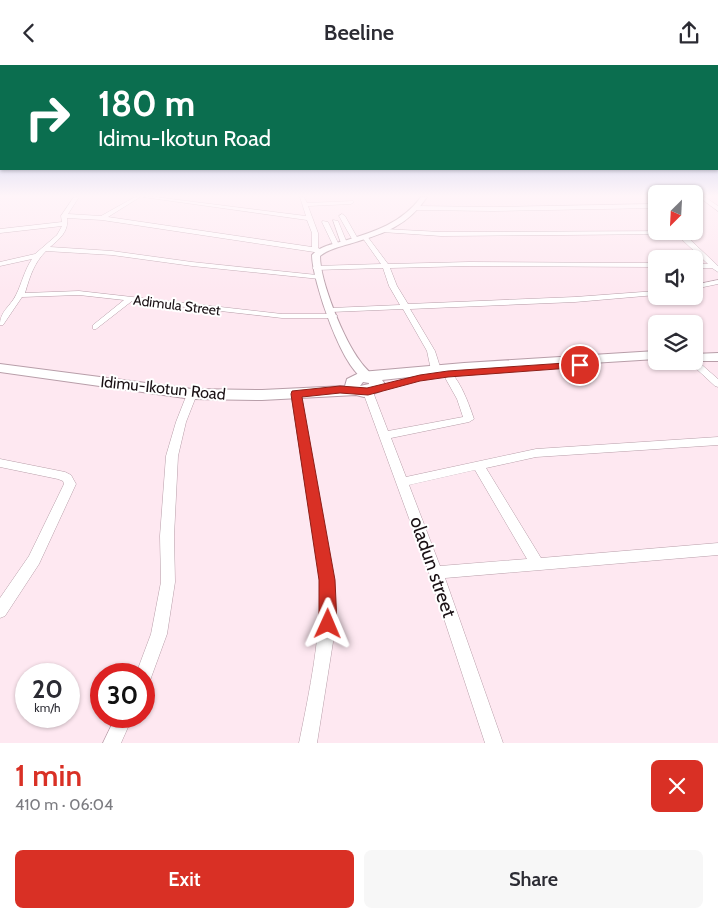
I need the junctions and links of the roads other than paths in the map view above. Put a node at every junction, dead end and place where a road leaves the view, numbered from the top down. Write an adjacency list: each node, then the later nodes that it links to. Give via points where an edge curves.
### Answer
1 (25, 229): 9 (street)
2 (62, 229): 16 (street)
3 (174, 229): 17 (street)
4 (313, 229): 17 (street)
5 (330, 229): 15 (street)
6 (337, 229): 15 (street)
7 (349, 229): 13 (street)
8 (388, 229): 10 (street)
9 (0, 231)
10 (384, 231): 11 (street, via 441,234); 12 (street)
11 (648, 232)
12 (365, 237): 13 (street); 22 (street)
13 (355, 239): 15 (street)
14 (686, 240): 24 (street)
15 (340, 244): 17 (street)
16 (46, 249): 18 (street); 25 (street)
17 (318, 250): 25 (street)
18 (38, 256): 19 (street); 20 (street); 29 (street, via 28,270)
19 (68, 258)
20 (0, 264)
21 (648, 265): 22 (street)
22 (386, 266): 25 (street); 31 (street)
23 (703, 267): 24 (street)
24 (716, 268)
25 (316, 273): 32 (street)
26 (718, 282): 27 (street)
27 (703, 285)
28 (648, 294): 31 (street, Adimula Street, via 522,303)
29 (20, 295): 30 (street, Adimula Street, via 79,293); 33 (street)
30 (130, 299): 32 (street, Adimula Street, via 282,316); 34 (street)
31 (404, 306): 32 (street, Adimula Street); 44 (street)
32 (332, 313): 45 (street)
33 (0, 323)
34 (96, 327)
35 (718, 351): 36 (main road)
36 (703, 352)
37 (648, 356): 44 (main road, Idimu-Ikotun Road)
38 (718, 357): 39 (main road)
39 (703, 359)
40 (648, 360): 44 (main road)
41 (0, 361): 45 (main road, Idimu-Ikotun Road, via 200,387 265,389)
42 (0, 368): 47 (main road, Idimu-Ikotun Road)
43 (703, 370): 46 (street)
44 (442, 372): 45 (main road, Idimu-Ikotun Road); 49 (street, via 469,419)
45 (364, 383): 48 (main road, Idimu-Ikotun Road); 49 (street, oladun street)
46 (718, 384)
47 (192, 394): 48 (main road, Idimu-Ikotun Road); 58 (street, via 172,456 168,582 159,634)
48 (296, 394): 61 (street, via 329,607 327,640)
49 (385, 435): 53 (street, oladun street)
50 (718, 441): 52 (street, via 536,453)
51 (0, 463): 57 (street, via 61,475 68,478 70,484 34,560)
52 (479, 467): 53 (street); 55 (street)
53 (403, 482): 56 (street, oladun street)
54 (718, 549): 55 (street)
55 (537, 564): 56 (street)
56 (436, 573): 62 (street, oladun street)
57 (0, 611)
58 (148, 663)
59 (119, 728): 60 (street)
60 (112, 743)
61 (308, 743)
62 (494, 743)

